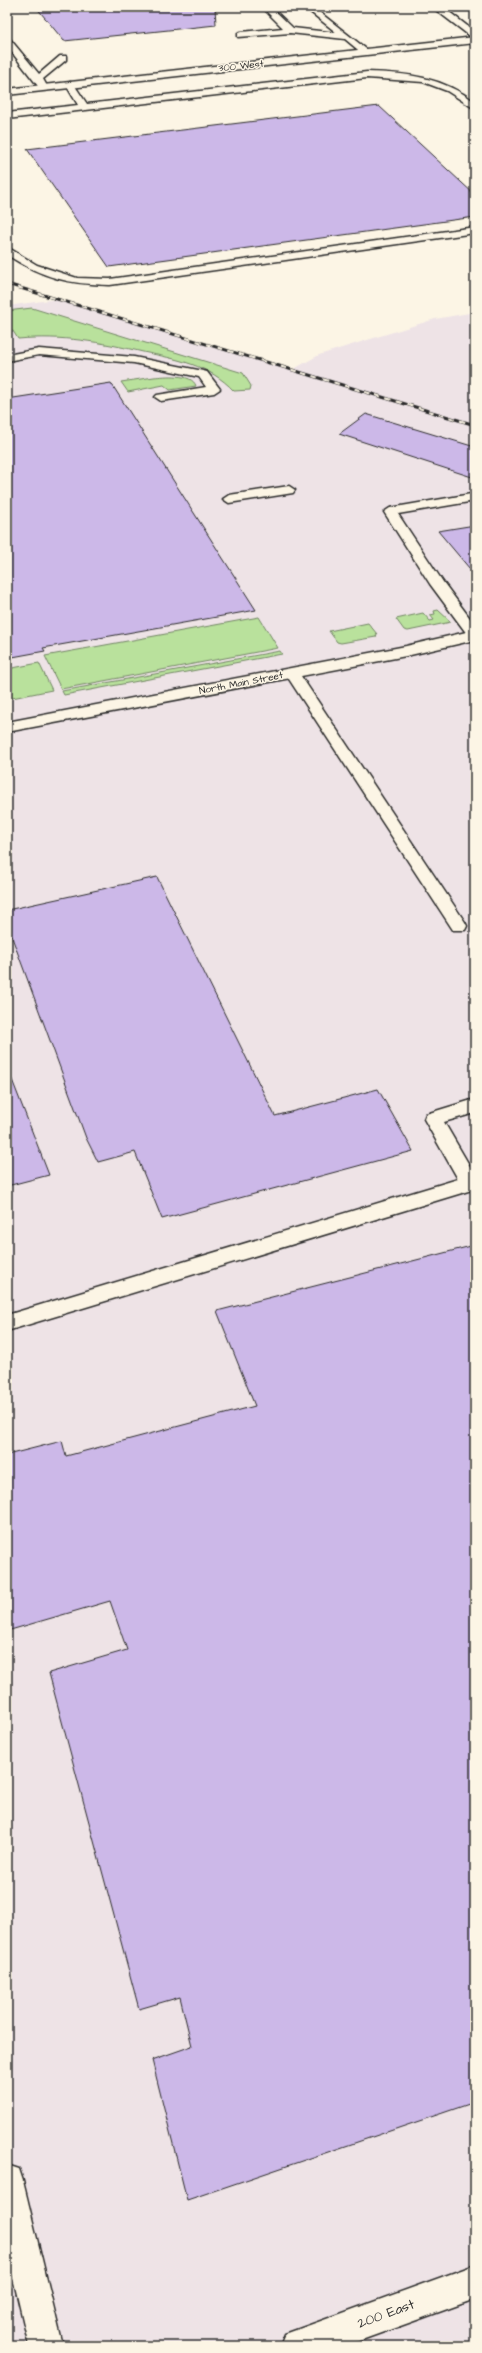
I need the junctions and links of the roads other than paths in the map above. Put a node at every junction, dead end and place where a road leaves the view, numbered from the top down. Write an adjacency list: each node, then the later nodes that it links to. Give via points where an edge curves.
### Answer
1 (266, 7): 4 (lane)
2 (308, 7): 6 (lane)
3 (437, 7): 7 (street)
4 (290, 30): 5 (lane); 6 (lane)
5 (241, 35)
6 (347, 36): 9 (lane)
7 (475, 39): 9 (street, 300 West)
8 (7, 41): 11 (lane)
9 (366, 52): 12 (street, 300 West)
10 (63, 58): 11 (lane)
11 (41, 84): 12 (street, 300 West); 13 (street, 300 West)
12 (70, 85): 15 (lane)
13 (7, 92)
14 (475, 106): 15 (lane, via 460,93 434,81 404,76 367,75)
15 (84, 107): 16 (lane)
16 (7, 116)
17 (475, 230): 18 (lane, via 110,282 76,281 33,267)
18 (7, 250)
19 (7, 358): 20 (lane, via 39,352 134,360 203,374 214,389)
20 (161, 397)
21 (289, 490): 22 (lane)
22 (229, 499)
23 (475, 501): 24 (lane, via 471,498 390,512 437,584)
24 (475, 635): 25 (street, North Main Street)
25 (292, 673): 26 (street, North Main Street); 27 (lane)
26 (7, 727)
27 (459, 926)
28 (475, 1106): 29 (lane, via 433,1119)
29 (473, 1183): 30 (lane)
30 (7, 1323)
31 (7, 2181): 33 (street)
32 (475, 2282): 34 (street, 200 East)
33 (46, 2346)
34 (297, 2346)

